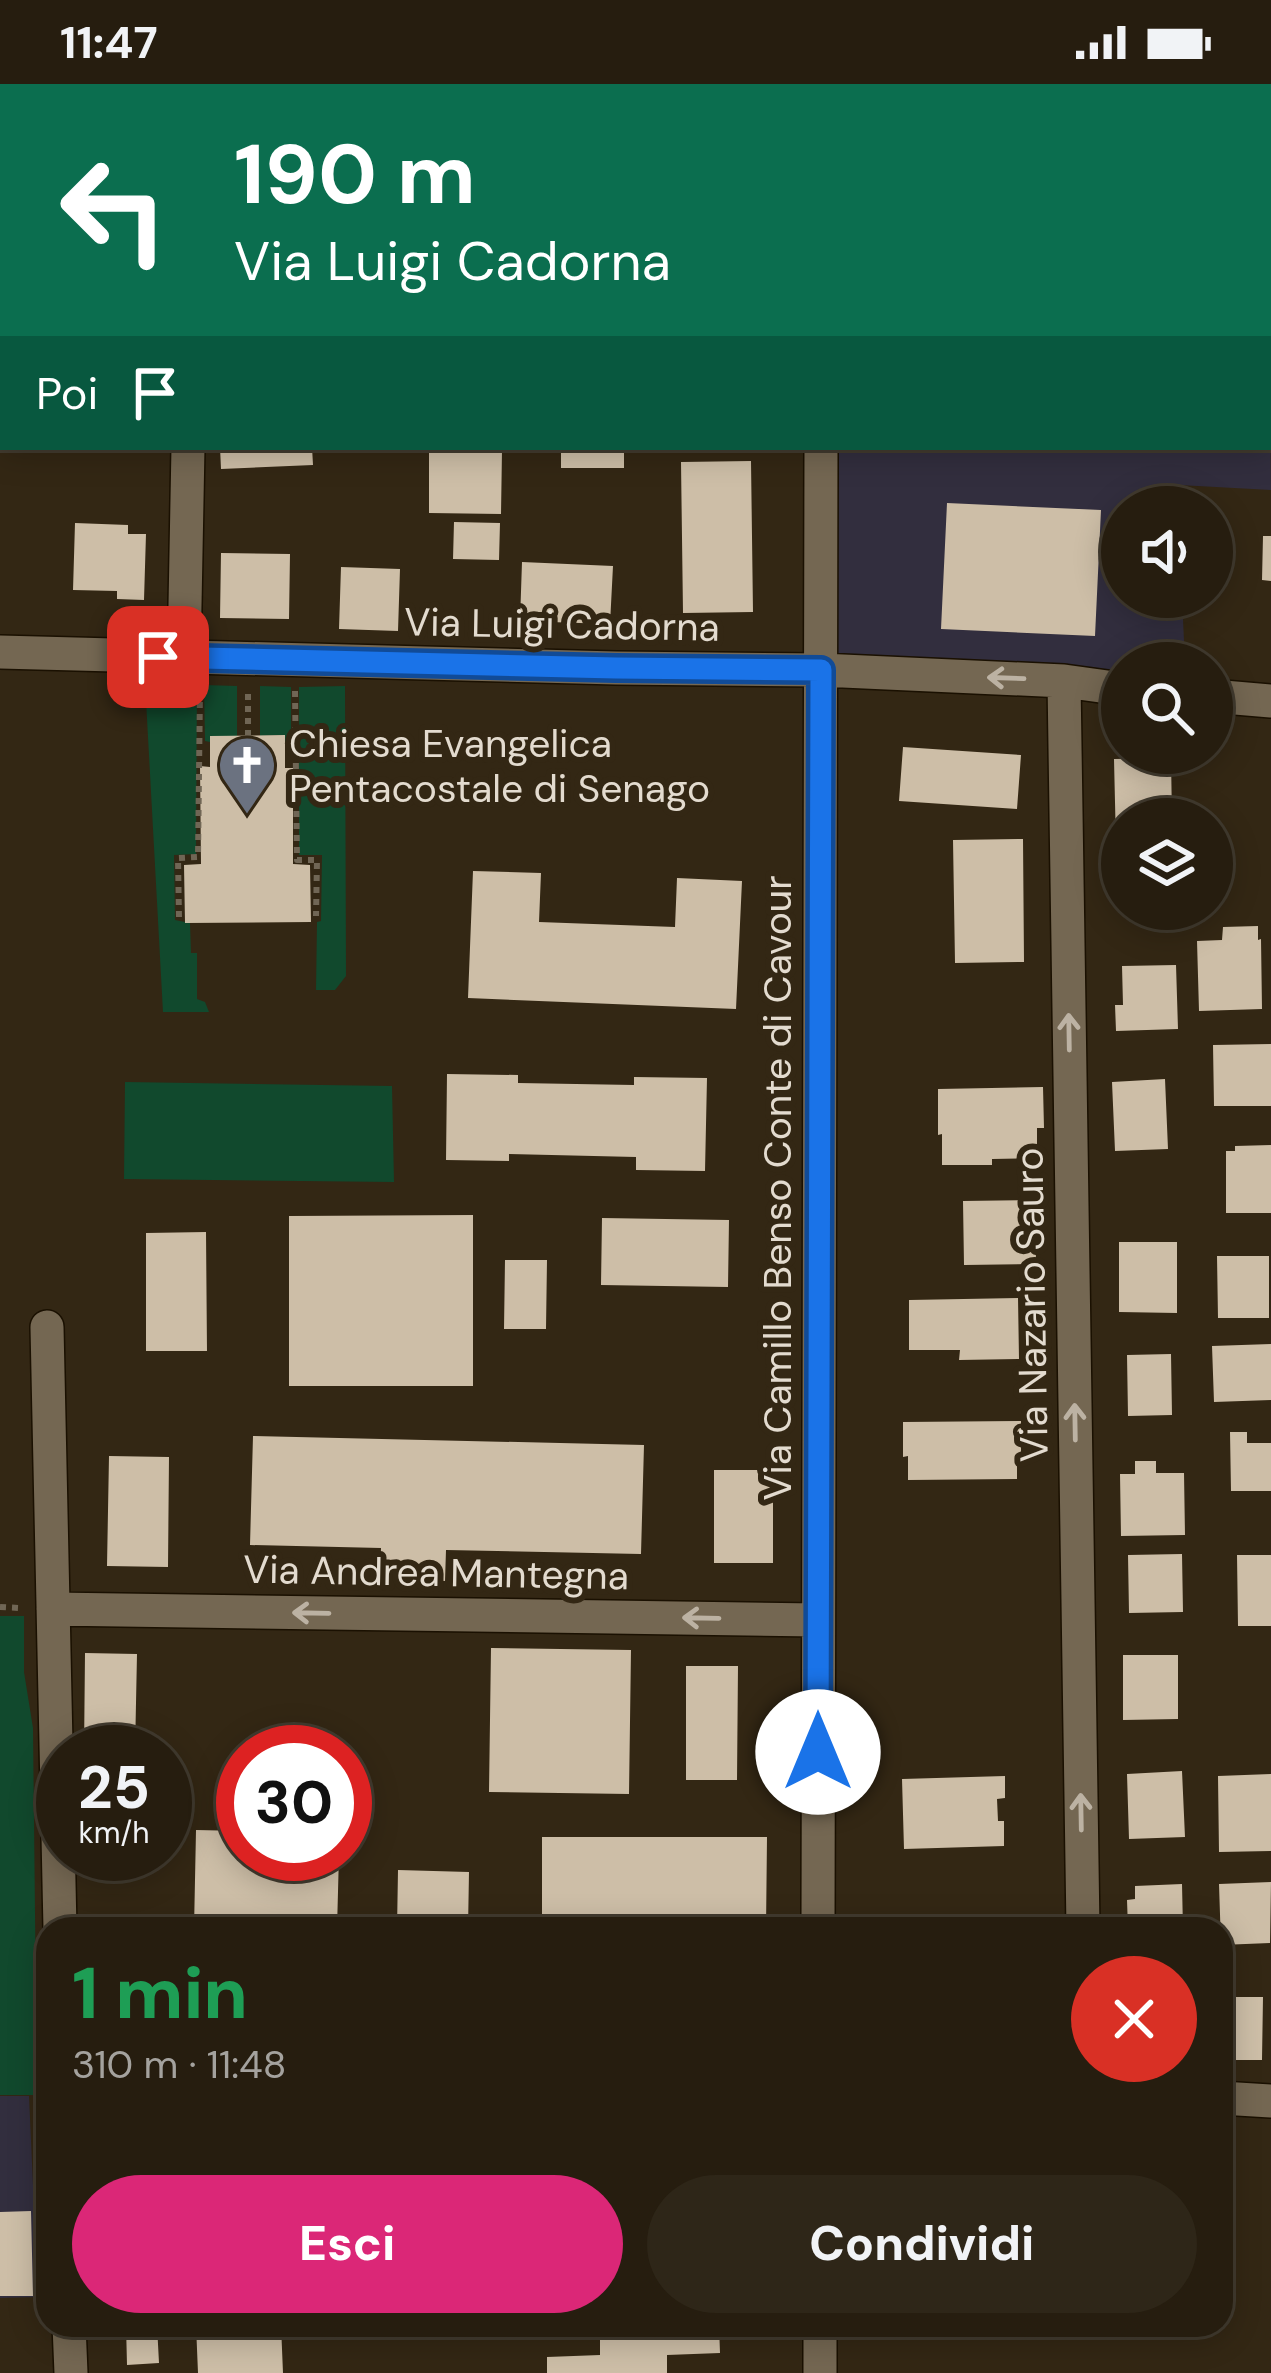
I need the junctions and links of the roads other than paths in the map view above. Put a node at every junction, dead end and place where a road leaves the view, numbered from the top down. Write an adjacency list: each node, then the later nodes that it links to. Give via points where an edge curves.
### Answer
1 (188, 450): 4 (street)
2 (820, 450): 5 (street, Via Camillo Benso Conte di Cavour)
3 (0, 652): 4 (street, Via Luigi Cadorna)
4 (192, 669): 5 (street, Via Luigi Cadorna)
5 (821, 670): 6 (street, Via Luigi Cadorna, one-way to 5); 12 (street, Via Camillo Benso Conte di Cavour)
6 (1064, 680): 7 (street, Via Luigi Cadorna); 15 (street, Via Nazario Sauro, one-way to 6)
7 (1101, 687)
8 (1233, 698): 9 (street)
9 (1271, 701)
10 (47, 1327): 11 (street)
11 (53, 1609): 12 (street, Via Andrea Mantegna, one-way to 11); 13 (street)
12 (818, 1620): 14 (street, Via Camillo Benso Conte di Cavour)
13 (60, 1917)
14 (818, 1917)
15 (1083, 1917)
16 (1233, 2099): 17 (street)
17 (1271, 2101)
18 (69, 2337): 20 (street)
19 (820, 2337): 21 (street)
20 (70, 2373)
21 (820, 2373)

